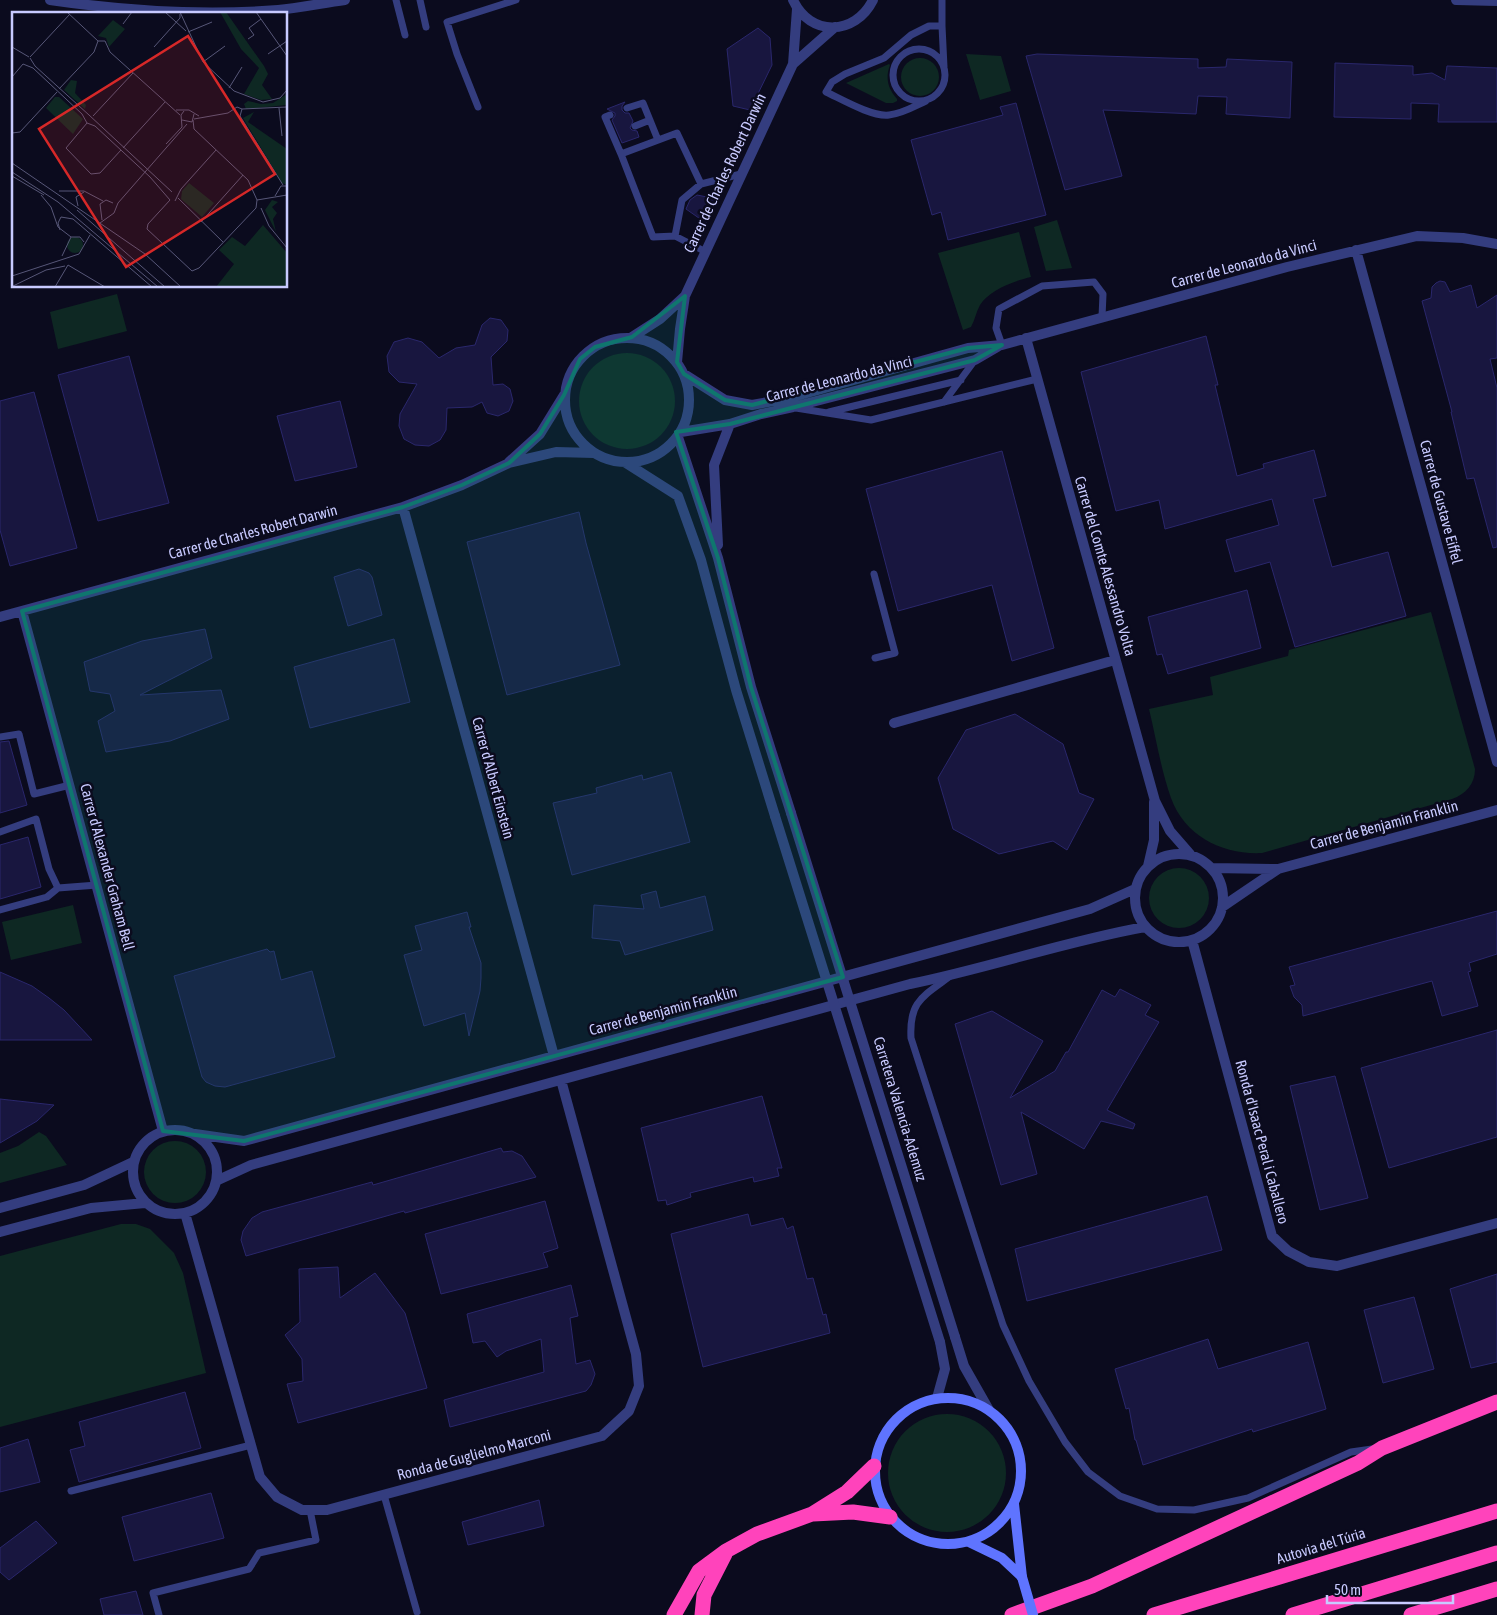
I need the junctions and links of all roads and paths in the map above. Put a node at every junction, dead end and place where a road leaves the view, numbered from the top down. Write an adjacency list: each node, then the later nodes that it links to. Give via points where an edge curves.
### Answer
1 (50, 0): 11 (street, via 169,12)
2 (345, 0): 11 (street)
3 (396, 0): 15 (lane)
4 (420, 0): 13 (lane)
5 (516, 0): 19 (lane, via 447,22)
6 (873, 0): 14 (street, via 859,18 848,25)
7 (942, 0): 12 (lane)
8 (1456, 0): 9 (street)
9 (1497, 1)
10 (795, 4): 14 (street, via 807,19 820,26); 16 (street, Carrer de Charles Robert Darwin)
11 (279, 5)
12 (942, 26): 17 (lane); 18 (lane, via 929,26 910,35 884,58 832,82 826,92 870,112 888,116)
13 (426, 27)
14 (835, 27): 16 (street, Carrer de Charles Robert Darwin)
15 (405, 35)
16 (792, 64): 26 (street, Carrer de Charles Robert Darwin)
17 (944, 66): 18 (lane, via 946,75 940,91); 18 (lane, via 940,59 925,49 907,51 895,64 893,81 896,89 909,100)
18 (926, 101)
19 (478, 107)
20 (627, 108): 22 (lane, via 642,103)
21 (610, 115): 25 (lane, via 605,117)
22 (650, 120): 23 (lane); 24 (lane)
23 (635, 126)
24 (658, 140): 25 (lane); 27 (lane, via 677,133)
25 (621, 154): 28 (lane, via 653,237)
26 (742, 174): 27 (lane); 31 (street, Carrer de Charles Robert Darwin)
27 (701, 184): 28 (lane, via 682,200)
28 (675, 236): 31 (lane)
29 (1497, 244): 30 (street, Carrer de Leonardo da Vinci, via 1464,238 1417,236)
30 (1356, 250): 33 (street, Carrer de Leonardo da Vinci); 60 (street, Carrer de Gustave Eiffel)
31 (706, 252): 32 (street, Carrer de Charles Robert Darwin)
32 (685, 296): 34 (street, Carrer de Charles Robert Darwin); 38 (street, Carrer de Charles Robert Darwin)
33 (1102, 317): 35 (street, Carrer de Leonardo da Vinci); 36 (lane, via 1103,294 1094,282 1042,286 999,309 996,328)
34 (632, 338): 38 (street, via 650,342); 42 (street, via 613,339 580,359 569,376)
35 (1026, 338): 36 (street, Carrer de Leonardo da Vinci); 40 (street, Carrer del Comte Alessandro Volta)
36 (1002, 345): 37 (street, Carrer de Leonardo da Vinci); 39 (street, Carrer de Leonardo da Vinci, via 968,348 789,398 752,405 725,400)
37 (975, 360): 41 (lane); 44 (street, Carrer de Leonardo da Vinci)
38 (678, 362): 39 (street)
39 (684, 374): 47 (street, via 689,393 688,413)
40 (1037, 379): 43 (lane); 57 (street, Carrer del Comte Alessandro Volta)
41 (961, 380): 43 (lane); 45 (lane)
42 (564, 395): 48 (street, via 571,428); 49 (street, Carrer de Charles Robert Darwin, via 540,434)
43 (944, 402): 45 (lane, via 871,420)
44 (793, 408): 45 (lane); 46 (street, Carrer de Leonardo da Vinci)
45 (826, 413)
46 (730, 424): 47 (street, Carrer de Leonardo da Vinci); 52 (street, via 714,465)
47 (679, 434): 50 (street, via 664,451 646,460); 52 (street)
48 (594, 453): 49 (street, Carrer de Charles Robert Darwin, via 556,452); 50 (street)
49 (509, 463): 51 (street, Carrer de Charles Robert Darwin)
50 (626, 463): 88 (street, Carretera Valencia-Ademuz, bridge, via 678,496 701,560 736,690 940,1342 945,1370)
51 (403, 507): 54 (street, Carrer de Charles Robert Darwin); 77 (street, Carrer d'Albert Einstein)
52 (718, 558): 90 (street, Carretera Valencia-Ademuz, bridge, via 751,687 964,1366)
53 (874, 574): 56 (lane, via 895,653)
54 (22, 611): 55 (street, Carrer de Charles Robert Darwin); 61 (street, Carrer d'Alexander Graham Bell)
55 (0, 617)
56 (875, 658)
57 (1115, 660): 58 (street); 62 (street, Carrer del Comte Alessandro Volta)
58 (894, 723)
59 (0, 737): 61 (lane, via 19,734 34,794)
60 (1497, 762)
61 (70, 785): 69 (street, Carrer d'Alexander Graham Bell)
62 (1154, 801): 65 (street, Carrer del Comte Alessandro Volta, via 1170,831); 66 (street, Carrer del Comte Alessandro Volta, via 1154,840)
63 (1497, 810): 68 (street, Carrer de Benjamin Franklin)
64 (0, 832): 70 (lane, via 36,819 49,869)
65 (1190, 854): 66 (street, via 1160,857); 67 (street)
66 (1148, 866): 71 (street)
67 (1212, 868): 68 (street, Carrer de Benjamin Franklin); 72 (street, via 1223,893)
68 (1278, 869): 72 (street, Carrer de Benjamin Franklin)
69 (96, 885): 70 (lane); 79 (street, Carrer d'Alexander Graham Bell)
70 (58, 888): 73 (lane, via 47,897)
71 (1135, 889): 74 (street, via 1134,902); 77 (street, Carrer de Benjamin Franklin, via 1090,909)
72 (1222, 907): 75 (street, via 1212,927)
73 (0, 910)
74 (1145, 927): 75 (street, via 1167,941); 76 (street, via 1098,935)
75 (1192, 940): 86 (street, Ronda d'Isaac Peral i Caballero, via 1272,1236 1288,1251 1309,1262 1337,1266)
76 (952, 975): 78 (street); 92 (lane, via 921,998 910,1020 911,1038 1003,1325 1029,1381 1065,1442 1088,1472 1120,1496 1157,1509 1194,1510 1248,1498 1351,1452)
77 (554, 1056): 80 (street, Carrer de Benjamin Franklin, via 244,1141)
78 (561, 1080): 82 (street, via 251,1165); 95 (street, Ronda de Guglielmo Marconi, via 636,1354 639,1386 629,1410 602,1436)
79 (163, 1131): 80 (street, via 185,1130); 81 (street, via 144,1142)
80 (195, 1134): 82 (street, via 214,1154)
81 (133, 1162): 83 (street, via 134,1185); 84 (street, via 84,1185)
82 (216, 1182): 85 (street, via 205,1202)
83 (145, 1203): 85 (street, via 158,1211); 87 (street, via 91,1208)
84 (0, 1208)
85 (185, 1213): 91 (street, Ronda de Guglielmo Marconi)
86 (1497, 1223)
87 (0, 1232)
88 (937, 1398): 90 (street, via 973,1402); 93 (street, via 914,1406 894,1421 880,1442)
89 (1497, 1402): 92 (highway)
90 (990, 1410): 96 (street, via 1005,1424 1016,1443 1021,1463 1021,1484)
91 (251, 1445): 94 (lane); 97 (street, Ronda de Guglielmo Marconi, via 260,1476 277,1497 302,1510)
92 (1382, 1448): 110 (highway, via 1358,1463 1092,1586)
93 (874, 1466): 99 (highway, via 847,1492); 100 (street, via 880,1502)
94 (71, 1490)
95 (384, 1495): 97 (street, Ronda de Guglielmo Marconi, via 327,1510); 106 (lane)
96 (1014, 1504): 101 (street, via 993,1530); 104 (street)
97 (310, 1510): 107 (lane, via 316,1540 259,1553 250,1569 153,1593)
98 (1497, 1511): 112 (highway, Autovia del Túria)
99 (812, 1514): 100 (highway, via 853,1512); 102 (highway, via 757,1534)
100 (890, 1517): 101 (street, via 906,1532 926,1542 948,1546)
101 (969, 1542): 104 (street, via 1002,1558)
102 (726, 1551): 108 (highway, via 699,1570); 109 (highway, via 704,1595)
103 (1497, 1553): 113 (highway)
104 (1022, 1577): 111 (street, bridge)
105 (1497, 1589): 114 (highway)
106 (418, 1612)
107 (159, 1615)
108 (674, 1615)
109 (702, 1615)
110 (1012, 1615)
111 (1033, 1615)
112 (1154, 1615)
113 (1293, 1615)
114 (1411, 1615)

